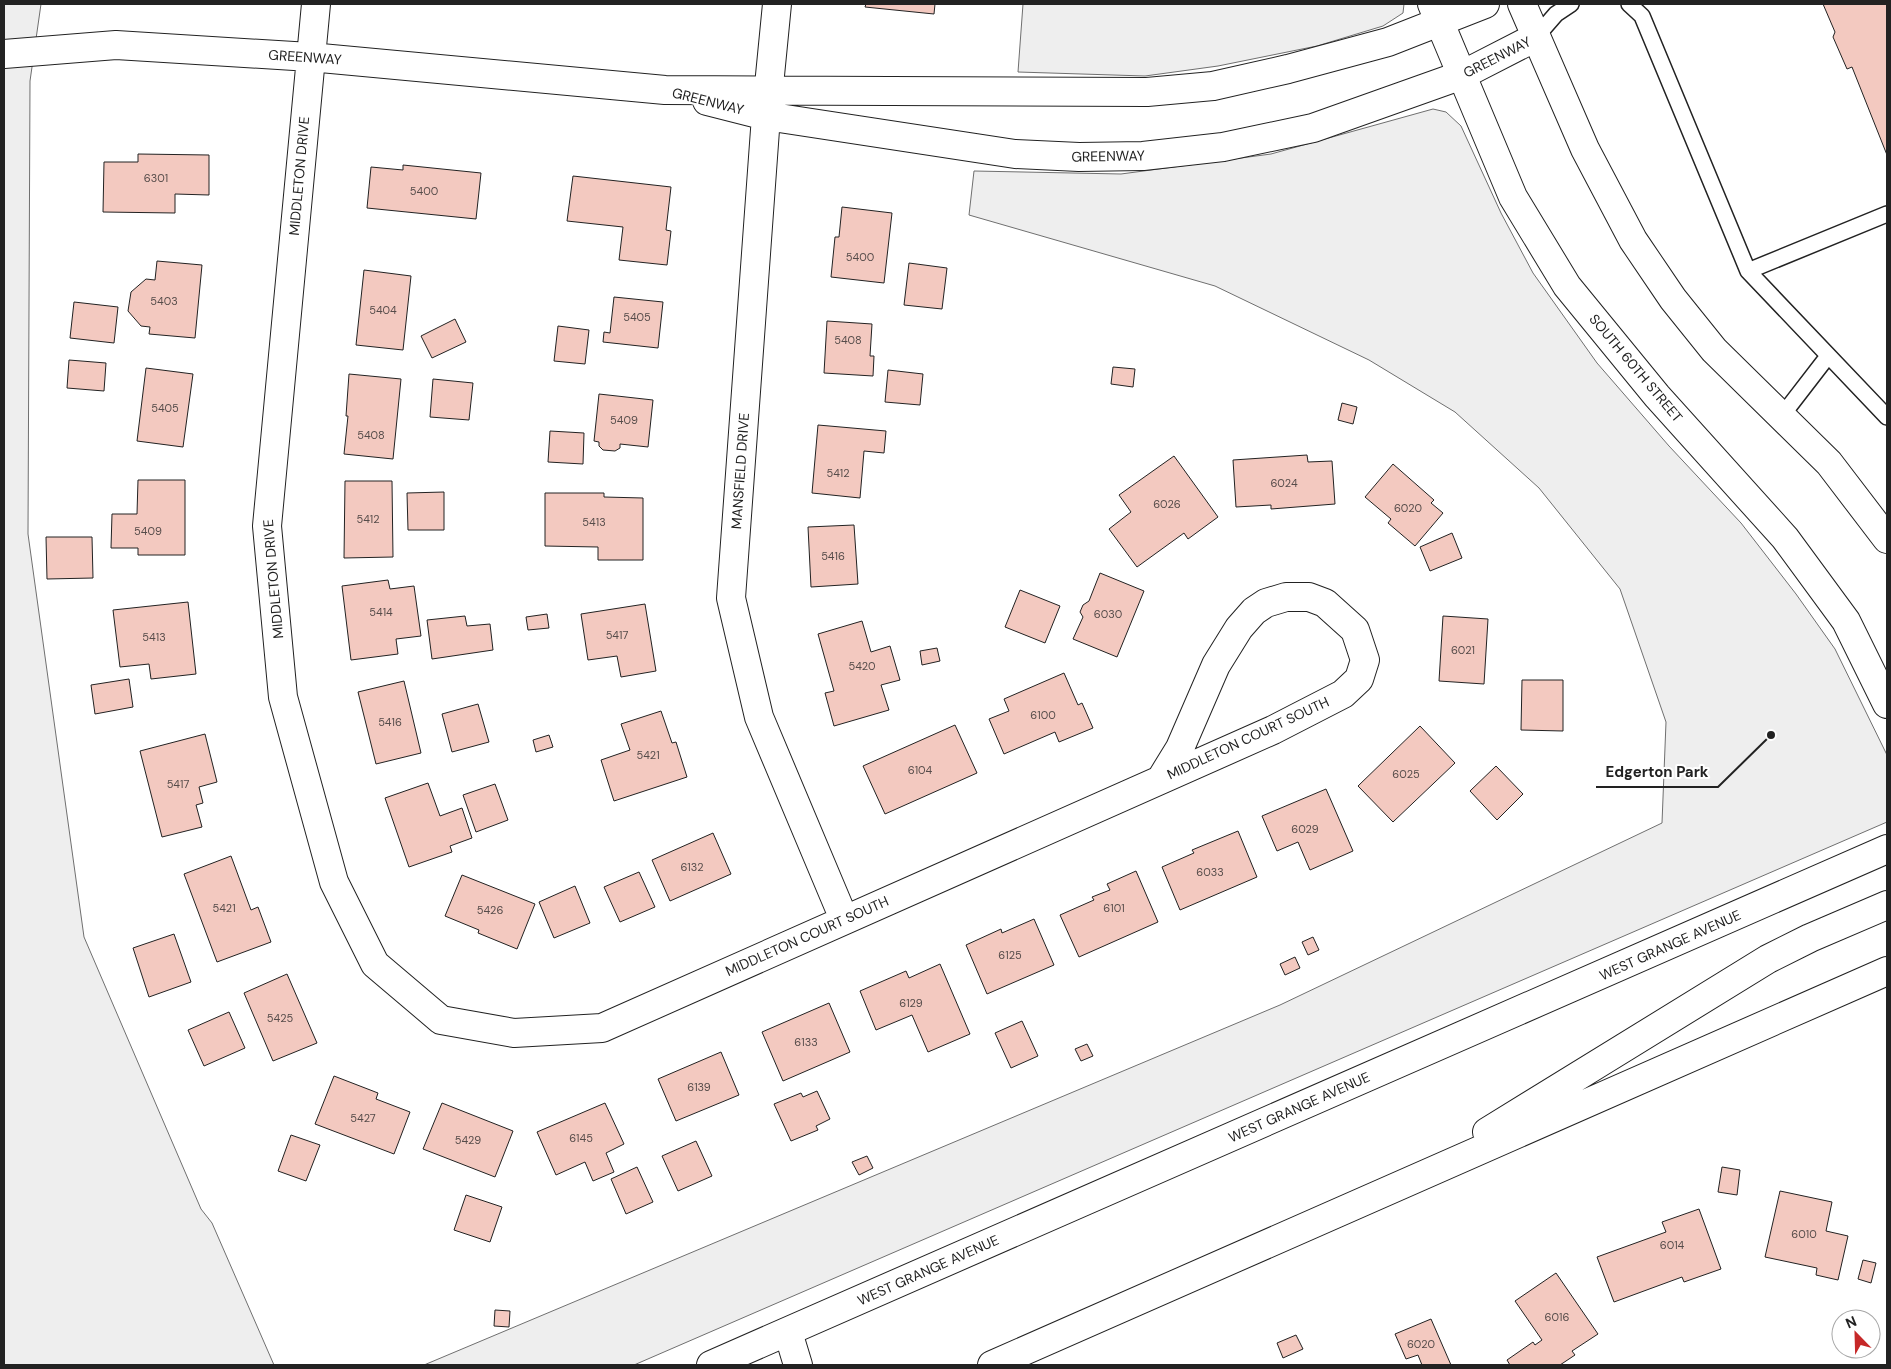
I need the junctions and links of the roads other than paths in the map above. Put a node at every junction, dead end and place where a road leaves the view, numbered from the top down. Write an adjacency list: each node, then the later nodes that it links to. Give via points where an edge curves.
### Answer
1 (316, 4): 10 (street, MIDDLETON DRIVE)
2 (777, 4): 12 (street, MANSFIELD DRIVE)
3 (1486, 4): 7 (street, GREENWAY)
4 (1522, 4): 8 (street)
5 (1571, 4): 8 (lane, via 1556,14)
6 (1629, 4): 14 (lane, via 1642,16)
7 (1436, 13): 11 (street, SOUTH 60TH STREET); 12 (street, GREENWAY, via 1370,47 1288,70 1213,86 1147,92)
8 (1536, 37): 11 (street, GREENWAY); 16 (street, via 1585,149 1633,240 1673,299 1714,350)
9 (4, 54): 10 (street, GREENWAY, via 116,45)
10 (310, 57): 12 (street, GREENWAY, via 665,90); 25 (street, MIDDLETON DRIVE, via 267,526 283,696 334,882 376,964)
11 (1462, 75): 12 (street, GREENWAY, via 1313,128 1223,147 1143,156 1015,154); 19 (street, SOUTH 60TH STREET, via 1513,197 1568,286 1657,396 1785,538 1846,621)
12 (767, 103): 23 (street, MANSFIELD DRIVE, via 731,598 759,717)
13 (1887, 214): 14 (lane)
14 (1748, 271): 15 (lane)
15 (1828, 356): 16 (lane); 17 (lane)
16 (1782, 416): 18 (street, via 1829,463)
17 (1887, 417)
18 (1887, 539)
19 (1887, 704)
20 (1161, 779): 20 (street, MIDDLETON COURT SOUTH, via 1273,730 1343,694 1359,679 1365,660 1354,630 1325,603 1309,597 1286,597 1266,603 1254,611 1216,665 1180,748); 23 (street, MIDDLETON COURT SOUTH)
21 (1887, 849): 27 (street, WEST GRANGE AVENUE)
22 (1887, 905): 26 (street, via 1768,959)
23 (844, 919): 25 (street, MIDDLETON COURT SOUTH, via 602,1028 514,1033)
24 (1887, 971): 26 (street)
25 (441, 1020)
26 (1403, 1184): 30 (street)
27 (788, 1332): 28 (street, WEST GRANGE AVENUE); 29 (street)
28 (711, 1365)
29 (798, 1365)
30 (992, 1365)

